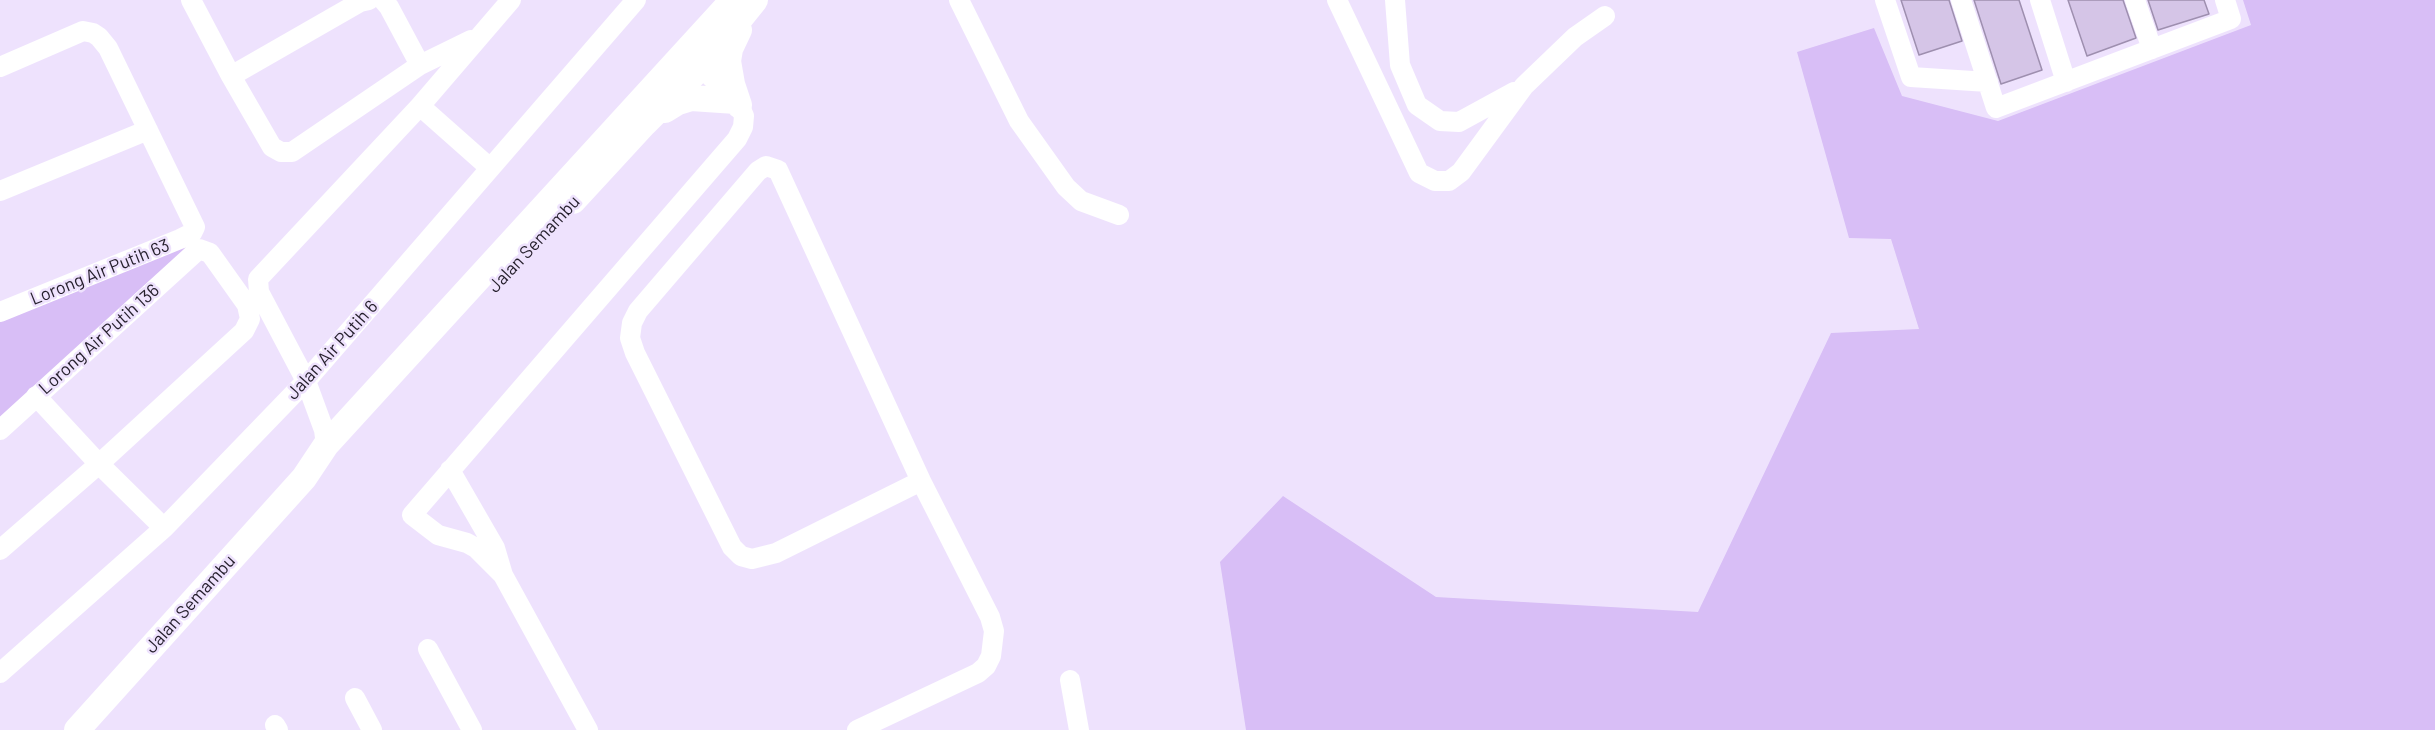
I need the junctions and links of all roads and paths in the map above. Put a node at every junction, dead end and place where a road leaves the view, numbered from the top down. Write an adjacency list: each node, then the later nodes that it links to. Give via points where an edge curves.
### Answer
1 (191, 0): 23 (street)
2 (383, 0): 19 (street)
3 (510, 0): 16 (street)
4 (636, 0): 31 (street, Jalan Air Putih 6)
5 (959, 0): 33 (street, via 1019,121 1066,187 1081,201)
6 (1337, 0): 26 (street, via 1419,173 1435,181 1449,181 1461,172)
7 (1395, 0): 26 (street, via 1400,65 1417,105 1440,121 1459,122)
8 (1885, 0): 24 (street, via 1911,77)
9 (1961, 0): 24 (street)
10 (2040, 0): 25 (street)
11 (2135, 0): 18 (street)
12 (363, 1): 23 (street)
13 (747, 1): 17 (main road, Jalan Semambu); 22 (main road, Jalan Semambu); 27 (main road, via 728,61)
14 (2228, 9): 18 (street)
15 (1605, 16): 26 (street)
16 (480, 36): 19 (street); 28 (street)
17 (700, 36): 20 (main road, Jalan Semambu); 22 (main road)
18 (2152, 48): 25 (street)
19 (420, 65): 23 (street, via 292,152 272,147)
20 (673, 66): 22 (main road); 38 (main road, Jalan Semambu)
21 (0, 67): 30 (street, via 73,34 93,33 108,48)
22 (701, 67): 27 (street); 29 (main road, Jalan Semambu)
23 (231, 76)
24 (1988, 82): 25 (street, via 1996,108)
25 (2066, 82)
26 (1524, 86)
27 (738, 103): 29 (main road, via 690,98); 40 (street, via 744,116 737,139)
28 (420, 106): 31 (street); 35 (street, via 258,279 259,292)
29 (644, 124): 41 (main road, Jalan Semambu, via 349,446)
30 (148, 130): 32 (street); 34 (street, Lorong Air Putih 63, via 195,227 192,233)
31 (490, 168): 35 (street, Jalan Air Putih 6)
32 (0, 191)
33 (1119, 215)
34 (0, 312)
35 (306, 381): 38 (street); 43 (street, Jalan Air Putih 6)
36 (36, 396): 37 (street, Lorong Air Putih 136); 39 (street); 39 (street, Lorong Air Putih 136, via 199,249 210,253 247,305 248,326)
37 (0, 429)
38 (326, 446): 41 (main road, Jalan Semambu)
39 (99, 464): 43 (street); 44 (street)
40 (450, 470): 45 (street, via 495,548); 45 (street, via 412,515 438,535 476,548)
41 (304, 478): 50 (main road, Jalan Semambu)
42 (921, 481): 42 (street, via 776,553 752,559 741,556 732,547 640,363 630,338 638,311 766,166 778,170); 54 (street, via 990,617 994,631 991,656 978,673)
43 (164, 528): 47 (street, Jalan Air Putih 6)
44 (0, 550)
45 (504, 575): 53 (street)
46 (428, 650): 52 (street)
47 (0, 673)
48 (1070, 680): 55 (street)
49 (355, 698): 51 (street)
50 (77, 730)
51 (372, 730)
52 (472, 730)
53 (588, 730)
54 (857, 730)
55 (1079, 730)

